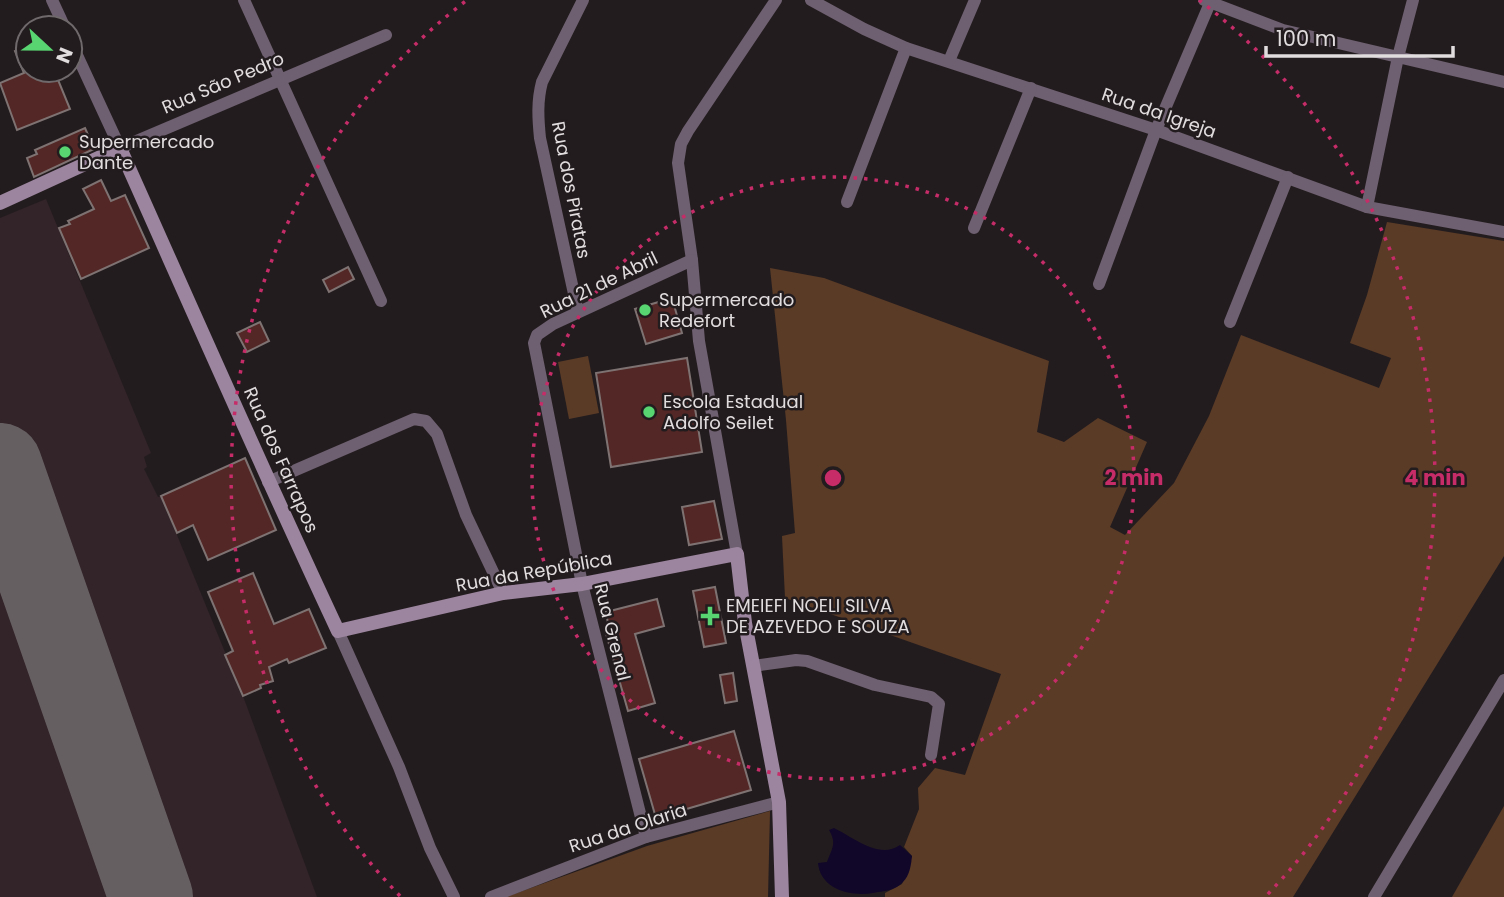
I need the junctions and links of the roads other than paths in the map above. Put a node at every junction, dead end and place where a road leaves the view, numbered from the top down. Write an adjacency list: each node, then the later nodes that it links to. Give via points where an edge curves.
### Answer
1 (244, 0): 13 (street)
2 (583, 0): 27 (street, Rua dos Piratas, via 538,96 540,138)
3 (776, 0): 24 (street, via 681,144 678,163)
4 (811, 0): 9 (street, Rua da Igreja)
5 (975, 0): 11 (street)
6 (1413, 0): 10 (street)
7 (1207, 1): 10 (street, via 1283,30); 16 (street)
8 (386, 35): 13 (street, Rua São Pedro)
9 (906, 48): 11 (street, Rua da Igreja); 19 (street)
10 (1398, 57): 14 (street); 21 (street)
11 (949, 61): 15 (street, Rua da Igreja)
12 (84, 70): 17 (street, Rua dos Farrapos)
13 (279, 79): 17 (street, Rua São Pedro); 26 (street)
14 (1504, 82)
15 (1031, 88): 16 (street, Rua da Igreja); 22 (street)
16 (1156, 130): 18 (street, Rua da Igreja); 25 (street)
17 (120, 148): 20 (street, Rua São Pedro); 30 (street, Rua dos Farrapos)
18 (1288, 177): 21 (street, Rua da Igreja); 28 (street)
19 (847, 202)
20 (0, 203)
21 (1367, 206): 23 (street, Rua da Igreja)
22 (974, 228)
23 (1504, 232)
24 (692, 260): 27 (street, Rua 21 de Abril); 31 (street, via 699,341)
25 (1099, 284)
26 (381, 301)
27 (578, 312): 29 (street, Rua 21 de Abril, via 537,335)
28 (1230, 322)
29 (534, 351): 32 (street, Rua Grenal)
30 (268, 482): 33 (street, via 414,418 426,421 437,434 466,515); 34 (street, Rua dos Farrapos)
31 (737, 554): 32 (street, Rua da República); 35 (street)
32 (582, 584): 33 (street, Rua da República); 39 (street, Rua Grenal)
33 (503, 593): 34 (street, Rua da República)
34 (338, 631): 40 (street, Rua dos Farrapos)
35 (753, 666): 37 (street, via 807,661 875,685 931,697 939,704); 38 (street)
36 (1504, 680): 43 (street)
37 (931, 755)
38 (779, 802): 39 (street, Rua da Olaria); 42 (street)
39 (646, 837): 41 (street, Rua da Olaria)
40 (454, 897)
41 (491, 897)
42 (782, 897)
43 (1374, 897)

